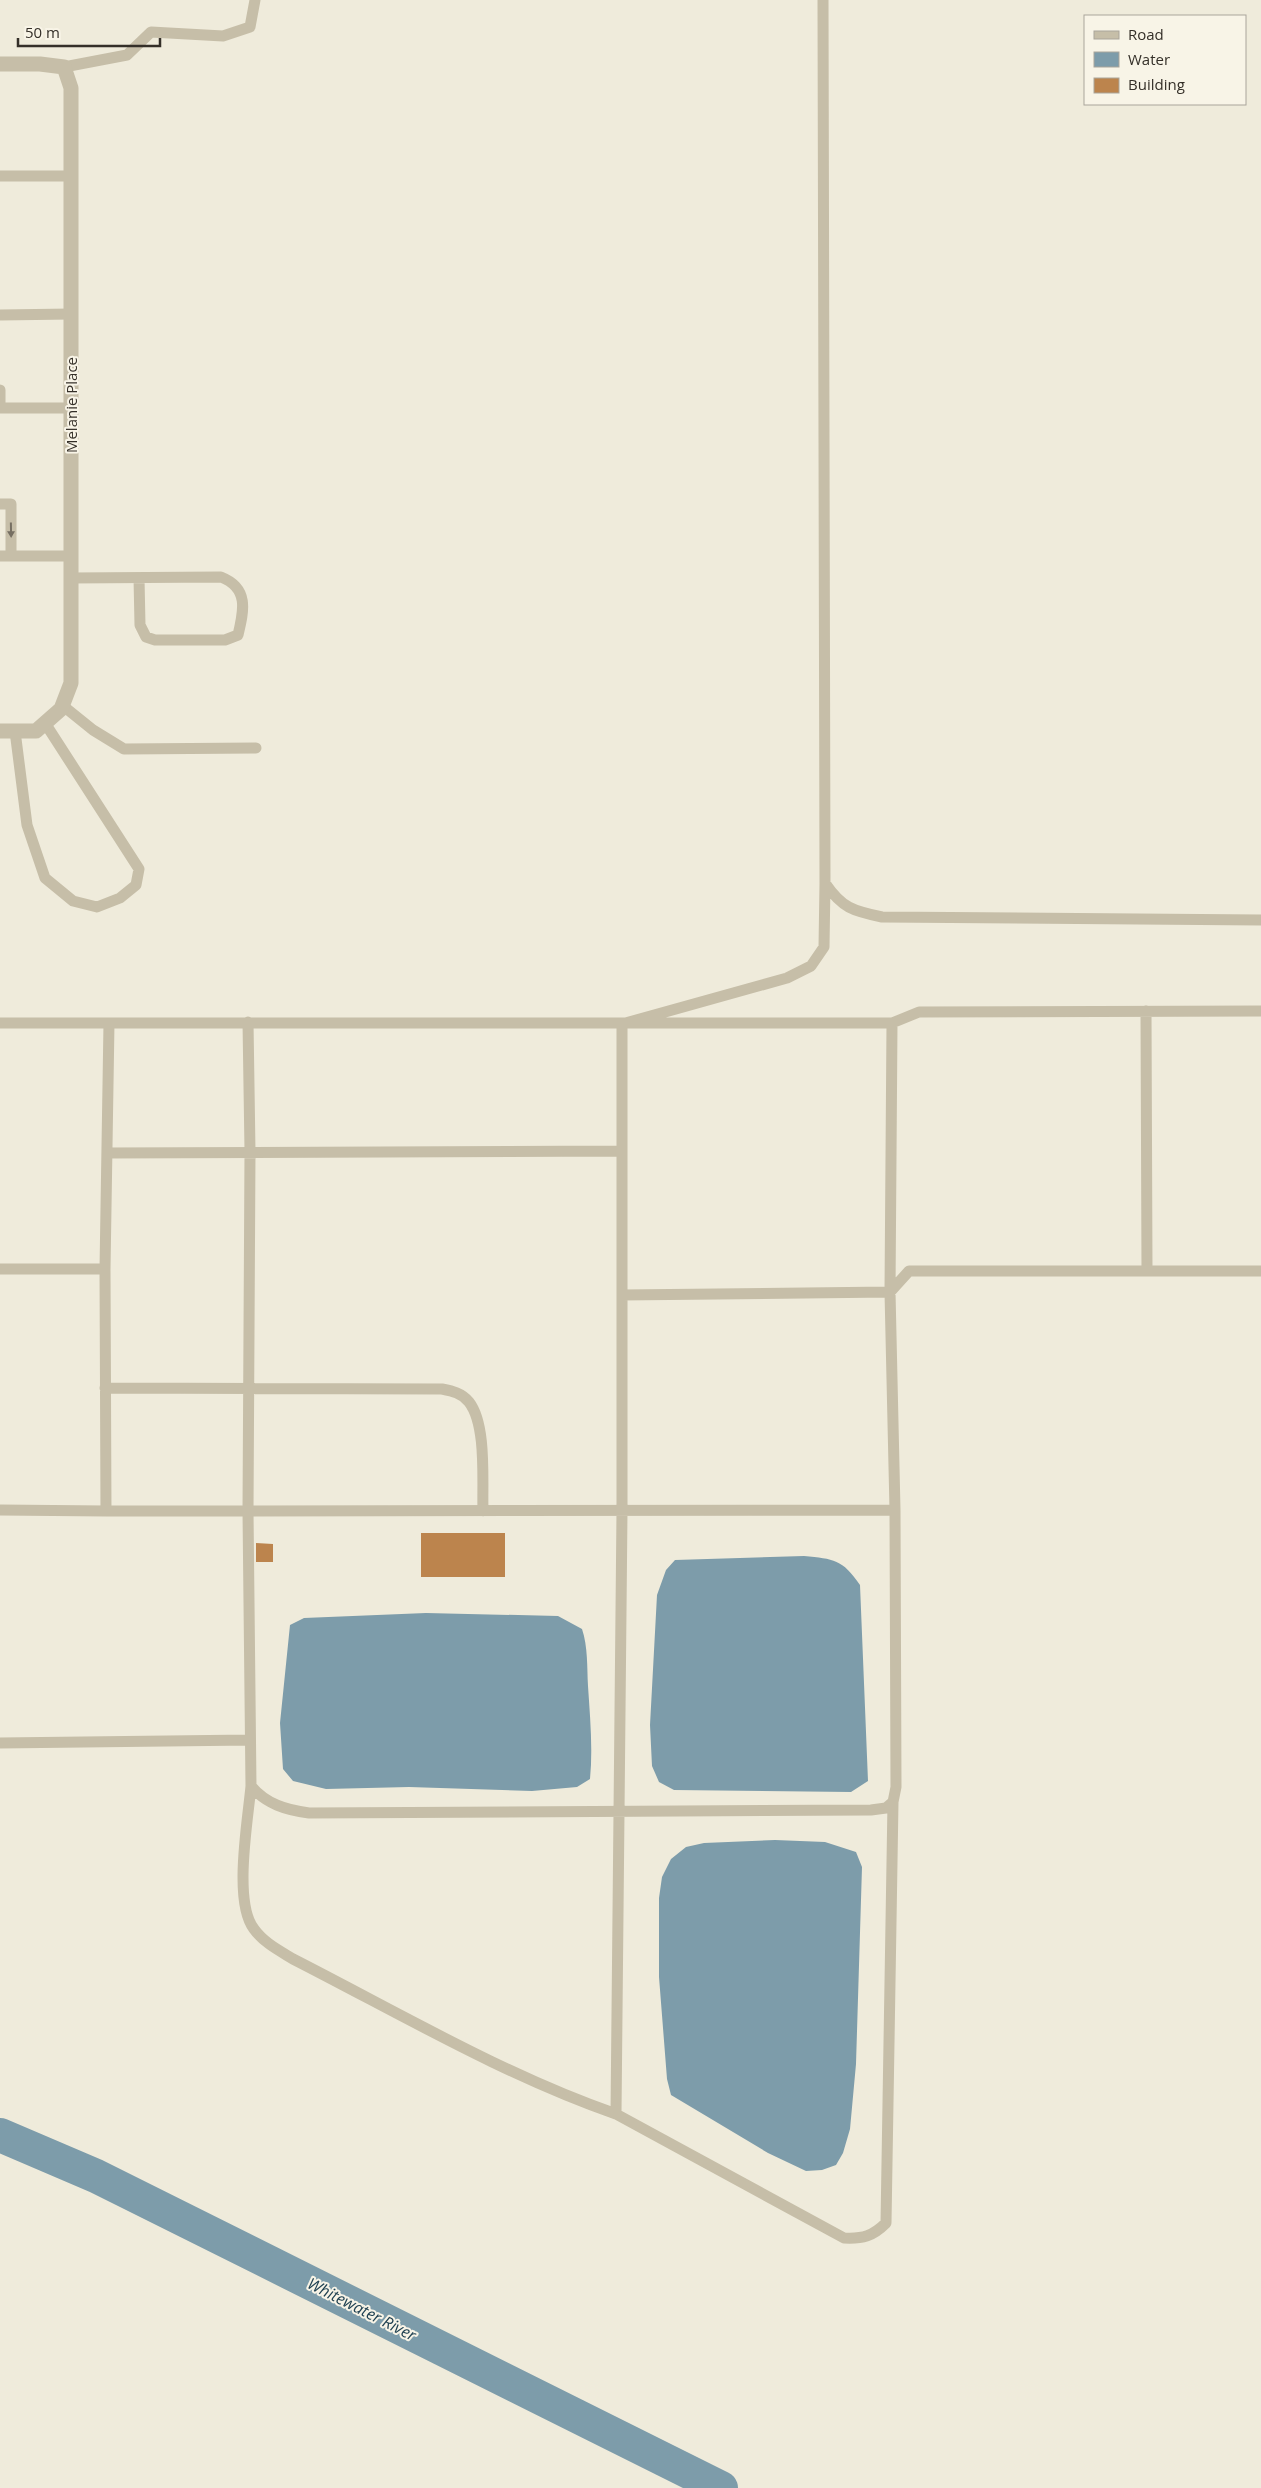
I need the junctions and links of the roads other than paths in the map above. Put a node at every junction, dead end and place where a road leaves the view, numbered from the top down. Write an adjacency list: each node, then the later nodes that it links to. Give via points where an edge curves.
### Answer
1 (255, 0): 4 (lane, via 250,27 223,36 151,32 127,54)
2 (823, 0): 21 (lane)
3 (0, 64): 4 (street)
4 (64, 66): 6 (street, Melanie Place, via 70,88)
5 (0, 176): 6 (lane)
6 (70, 176): 7 (street, Melanie Place)
7 (71, 314): 8 (lane); 11 (street, Melanie Place)
8 (0, 315)
9 (0, 390): 10 (lane)
10 (0, 408): 11 (lane)
11 (71, 408): 14 (street, Melanie Place)
12 (0, 504): 13 (lane, one-way to 13, via 11,504)
13 (6, 556): 14 (lane)
14 (71, 556): 15 (street, Melanie Place)
15 (71, 578): 16 (lane); 17 (street, Melanie Place, via 71,683)
16 (139, 578): 16 (lane, via 221,577 233,582 241,591 242,618 238,635 225,640 155,640 146,637 140,625)
17 (62, 705): 18 (street, Melanie Place); 20 (lane, via 124,749)
18 (40, 727): 19 (street); 19 (lane, via 139,869 136,885 120,898 97,907 73,901 45,878 27,826)
19 (7, 731)
20 (256, 748)
21 (825, 883): 22 (lane, via 835,898 853,911 882,917); 29 (lane, via 824,947 811,966 787,978)
22 (1261, 920)
23 (1146, 1011): 24 (lane); 28 (lane, via 918,1012); 35 (lane)
24 (1261, 1011)
25 (248, 1022): 27 (lane); 29 (lane); 30 (lane)
26 (0, 1023): 27 (lane)
27 (109, 1023): 32 (lane)
28 (892, 1023): 29 (lane); 37 (lane)
29 (622, 1024): 31 (lane)
30 (250, 1151): 31 (lane); 32 (lane); 39 (lane)
31 (621, 1151): 38 (lane)
32 (107, 1152): 34 (lane)
33 (0, 1269): 34 (lane)
34 (105, 1269): 40 (lane)
35 (1147, 1271): 36 (lane); 37 (lane, via 909,1271)
36 (1261, 1271)
37 (890, 1292): 38 (lane); 43 (lane)
38 (622, 1295): 42 (lane)
39 (249, 1387): 40 (lane); 45 (lane); 46 (lane, via 442,1389 459,1393 477,1414)
40 (105, 1388): 44 (lane)
41 (0, 1510): 44 (lane)
42 (622, 1510): 43 (lane); 46 (lane); 51 (lane)
43 (895, 1510): 50 (lane, via 896,1787)
44 (106, 1511): 45 (lane)
45 (248, 1511): 46 (lane); 47 (lane)
46 (482, 1511)
47 (250, 1740): 48 (lane); 49 (lane)
48 (0, 1743)
49 (251, 1786): 51 (lane, via 258,1794 287,1810 309,1813); 52 (lane, via 243,1886 246,1915 265,1941 293,1959 490,2060 581,2102)
50 (893, 1802): 51 (lane, via 886,1808 871,1810); 52 (lane, via 886,2223 874,2234 844,2238)
51 (618, 1811): 52 (lane)
52 (616, 2114)

